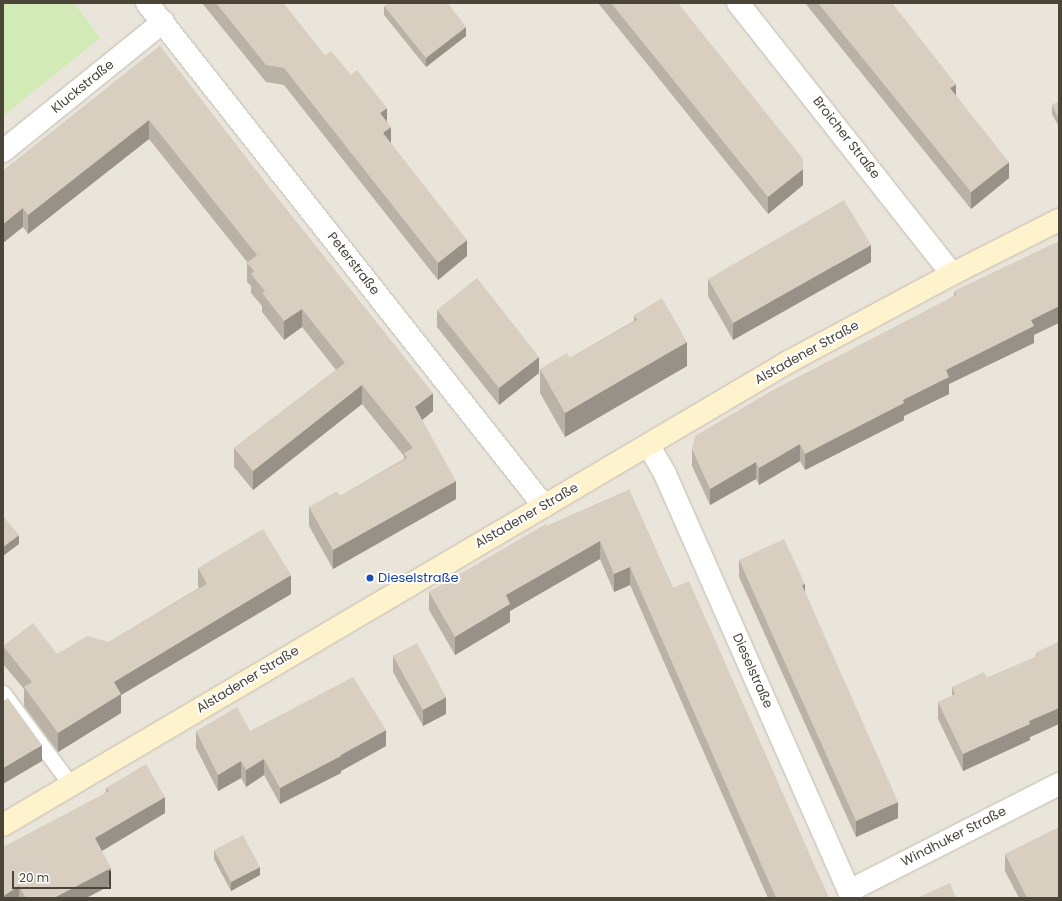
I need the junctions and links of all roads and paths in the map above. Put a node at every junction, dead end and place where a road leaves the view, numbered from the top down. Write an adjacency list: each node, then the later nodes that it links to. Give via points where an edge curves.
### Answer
1 (147, 3): 3 (street, Peterstraße)
2 (738, 3): 6 (street, Broicher Straße)
3 (163, 22): 4 (street, Kluckstraße); 8 (street, Peterstraße)
4 (3, 150)
5 (1059, 220): 6 (street, Alstadener Straße)
6 (952, 274): 7 (street, Alstadener Straße, via 790,361)
7 (649, 446): 8 (street, Alstadener Straße); 13 (street, Dieselstraße, via 665,474)
8 (544, 506): 11 (street, Alstadener Straße)
9 (3, 693): 11 (lane)
10 (1059, 784): 13 (street, Windhuker Straße)
11 (71, 785): 12 (street, Alstadener Straße)
12 (3, 825)
13 (851, 894)

